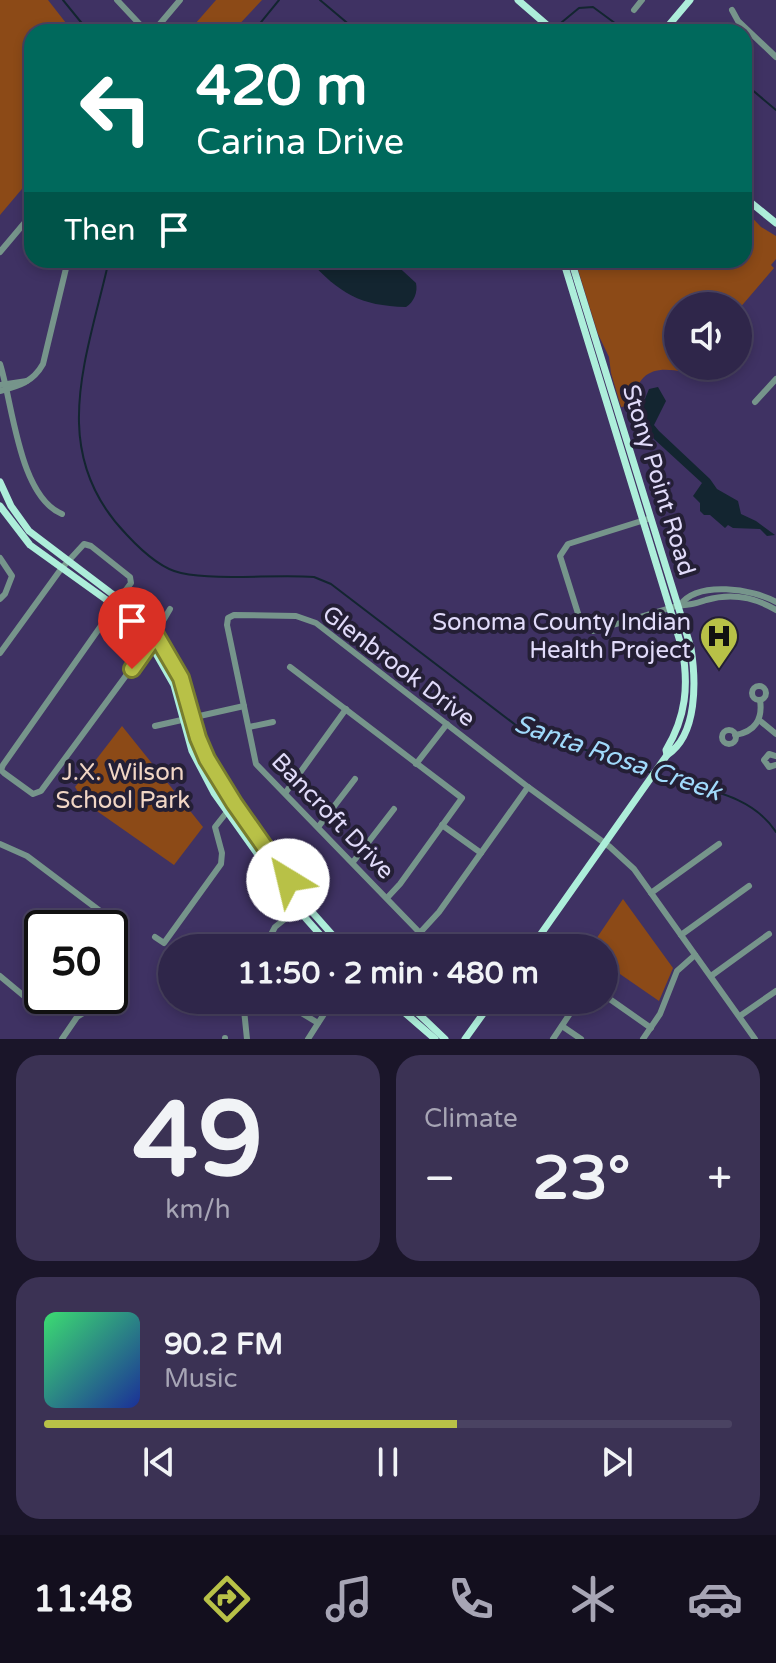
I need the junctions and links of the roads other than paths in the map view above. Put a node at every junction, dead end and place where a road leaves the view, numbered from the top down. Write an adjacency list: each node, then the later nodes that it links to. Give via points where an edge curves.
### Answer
1 (117, 0): 8 (street)
2 (180, 0): 9 (street)
3 (518, 0): 10 (main road)
4 (642, 0): 6 (street)
5 (690, 0): 11 (main road)
6 (634, 10)
7 (732, 10): 12 (street)
8 (144, 24)
9 (158, 24)
10 (546, 24)
11 (670, 24)
12 (741, 24)
13 (752, 34): 14 (street)
14 (776, 57)
15 (752, 204): 16 (main road)
16 (776, 223)
17 (24, 224): 18 (street)
18 (0, 252)
19 (66, 268): 24 (street, via 43,364 22,385)
20 (566, 268): 29 (main road, Stony Point Road)
21 (573, 268): 29 (main road, Stony Point Road)
22 (0, 364): 24 (street)
23 (776, 379): 25 (street)
24 (4, 387): 28 (street, via 27,472 50,509)
25 (755, 402)
26 (0, 482): 31 (main road, via 29,531)
27 (0, 506): 32 (main road, via 30,545)
28 (62, 514)
29 (647, 519): 36 (main road, Stony Point Road); 36 (street, via 563,548 560,556 581,623 593,631)
30 (0, 558): 33 (street, via 12,576)
31 (69, 562): 32 (street); 34 (main road); 34 (street, via 84,544 130,577)
32 (61, 569): 34 (main road); 42 (street)
33 (0, 599)
34 (117, 602): 40 (main road, via 136,612); 41 (main road); 59 (street)
35 (776, 602): 36 (street, via 729,588 686,598)
36 (676, 606): 38 (street, via 735,596 757,599); 68 (main road, Stony Point Road, via 687,680 683,711 667,755)
37 (170, 609): 40 (street)
38 (776, 610)
39 (228, 618): 45 (street, Bancroft Drive); 51 (street, Glenbrook Drive, via 284,615 316,623)
40 (156, 635): 41 (street); 47 (main road, via 181,678)
41 (150, 643): 48 (main road, via 172,682); 59 (street, via 41,791 33,794)
42 (0, 653)
43 (290, 667): 46 (street)
44 (760, 700): 49 (street)
45 (244, 706): 47 (street); 53 (street, Bancroft Drive)
46 (346, 709): 57 (street); 62 (street)
47 (192, 717): 48 (street); 63 (main road, via 207,759)
48 (183, 719): 52 (street); 65 (main road, via 195,759)
49 (759, 720): 54 (street); 55 (street)
50 (273, 722): 53 (street)
51 (447, 724): 57 (street); 61 (street, Glenbrook Drive)
52 (155, 726)
53 (249, 727): 62 (street, Bancroft Drive, via 256,764)
54 (776, 734)
55 (735, 735)
56 (776, 755): 58 (street, via 764,760 769,767)
57 (416, 764): 66 (street, via 462,798)
58 (776, 765)
59 (1, 770)
60 (355, 779): 67 (street)
61 (528, 787): 68 (street, Glenbrook Drive); 71 (street)
62 (286, 792): 67 (street, Bancroft Drive)
63 (234, 803): 65 (street); 76 (main road)
64 (394, 809): 72 (street)
65 (226, 811): 77 (main road); 86 (street, via 215,827 221,864 164,943)
66 (442, 825): 71 (street); 75 (street)
67 (319, 826): 72 (street, Bancroft Drive)
68 (605, 843): 74 (street, Glenbrook Drive); 83 (main road, Stony Point Road)
69 (0, 844): 78 (street, via 27,856)
70 (719, 844): 74 (street)
71 (481, 853): 79 (street)
72 (353, 862): 75 (street, Bancroft Drive)
73 (749, 886): 85 (street)
74 (651, 893): 85 (street, Glenbrook Drive)
75 (387, 898): 79 (street, Bancroft Drive)
76 (305, 904): 77 (street); 82 (main road)
77 (296, 909): 80 (street); 81 (main road)
78 (99, 910)
79 (420, 933)
80 (271, 934)
81 (319, 934)
82 (332, 934)
83 (541, 934)
84 (769, 934): 89 (street)
85 (681, 935): 87 (street, Glenbrook Drive)
86 (155, 937)
87 (695, 955): 89 (street, Glenbrook Drive); 104 (street, via 677,971)
88 (0, 976): 91 (street)
89 (711, 976): 101 (street, Glenbrook Drive)
90 (776, 991): 101 (street)
91 (24, 996)
92 (618, 1005): 104 (street)
93 (82, 1014): 105 (street)
94 (244, 1014): 106 (street)
95 (303, 1014): 102 (street)
96 (324, 1014): 102 (street)
97 (406, 1014): 108 (main road)
98 (419, 1014): 109 (main road)
99 (483, 1014): 110 (main road)
100 (570, 1014): 103 (street)
101 (740, 1016): 114 (street, Glenbrook Drive)
102 (318, 1023): 107 (street)
103 (562, 1026): 111 (street); 112 (street)
104 (651, 1028): 113 (street)
105 (62, 1039)
106 (247, 1039)
107 (308, 1039)
108 (435, 1039)
109 (445, 1039)
110 (465, 1039)
111 (553, 1039)
112 (581, 1039)
113 (643, 1039)
114 (755, 1039)

